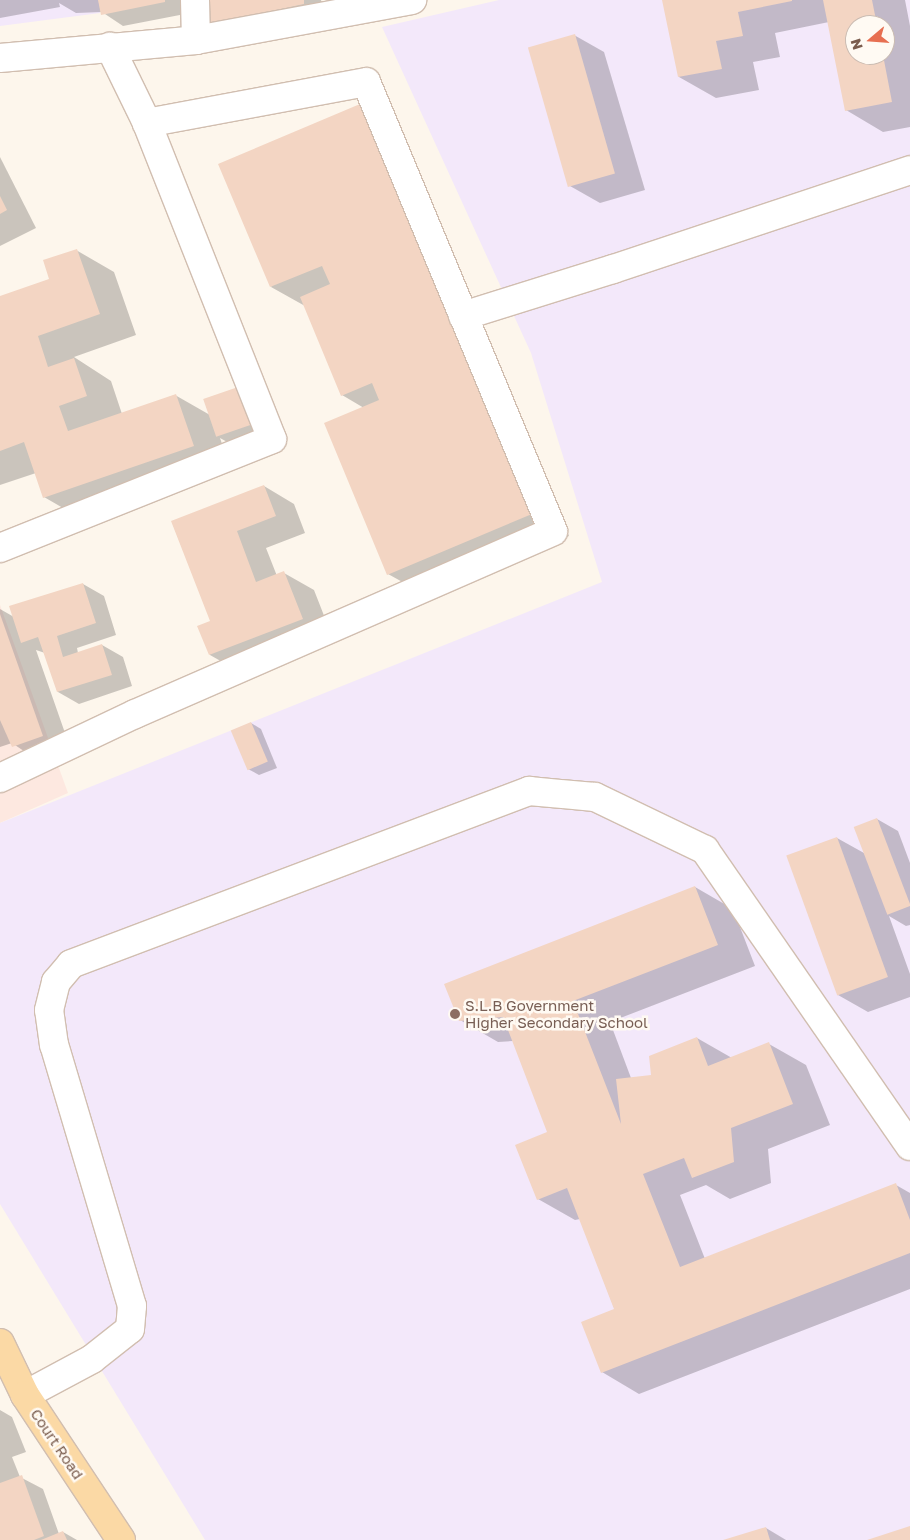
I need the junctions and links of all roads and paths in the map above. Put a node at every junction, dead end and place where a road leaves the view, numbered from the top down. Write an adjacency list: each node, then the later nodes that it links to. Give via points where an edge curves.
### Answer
1 (195, 0): 3 (street)
2 (412, 0): 3 (street)
3 (196, 40): 4 (street)
4 (110, 47): 5 (street); 6 (street)
5 (0, 58)
6 (147, 123): 8 (street, via 366,82); 9 (street, via 272,439)
7 (910, 170): 8 (street)
8 (463, 316): 10 (street, via 553,531 135,714)
9 (0, 548)
10 (0, 778)
11 (910, 1146): 13 (street, via 705,850 595,797 529,791 71,964 56,982 49,1010 54,1045 132,1306 130,1329 92,1359)
12 (0, 1343): 13 (main road, Court Road)
13 (25, 1395): 14 (main road, Court Road)
14 (121, 1540)

